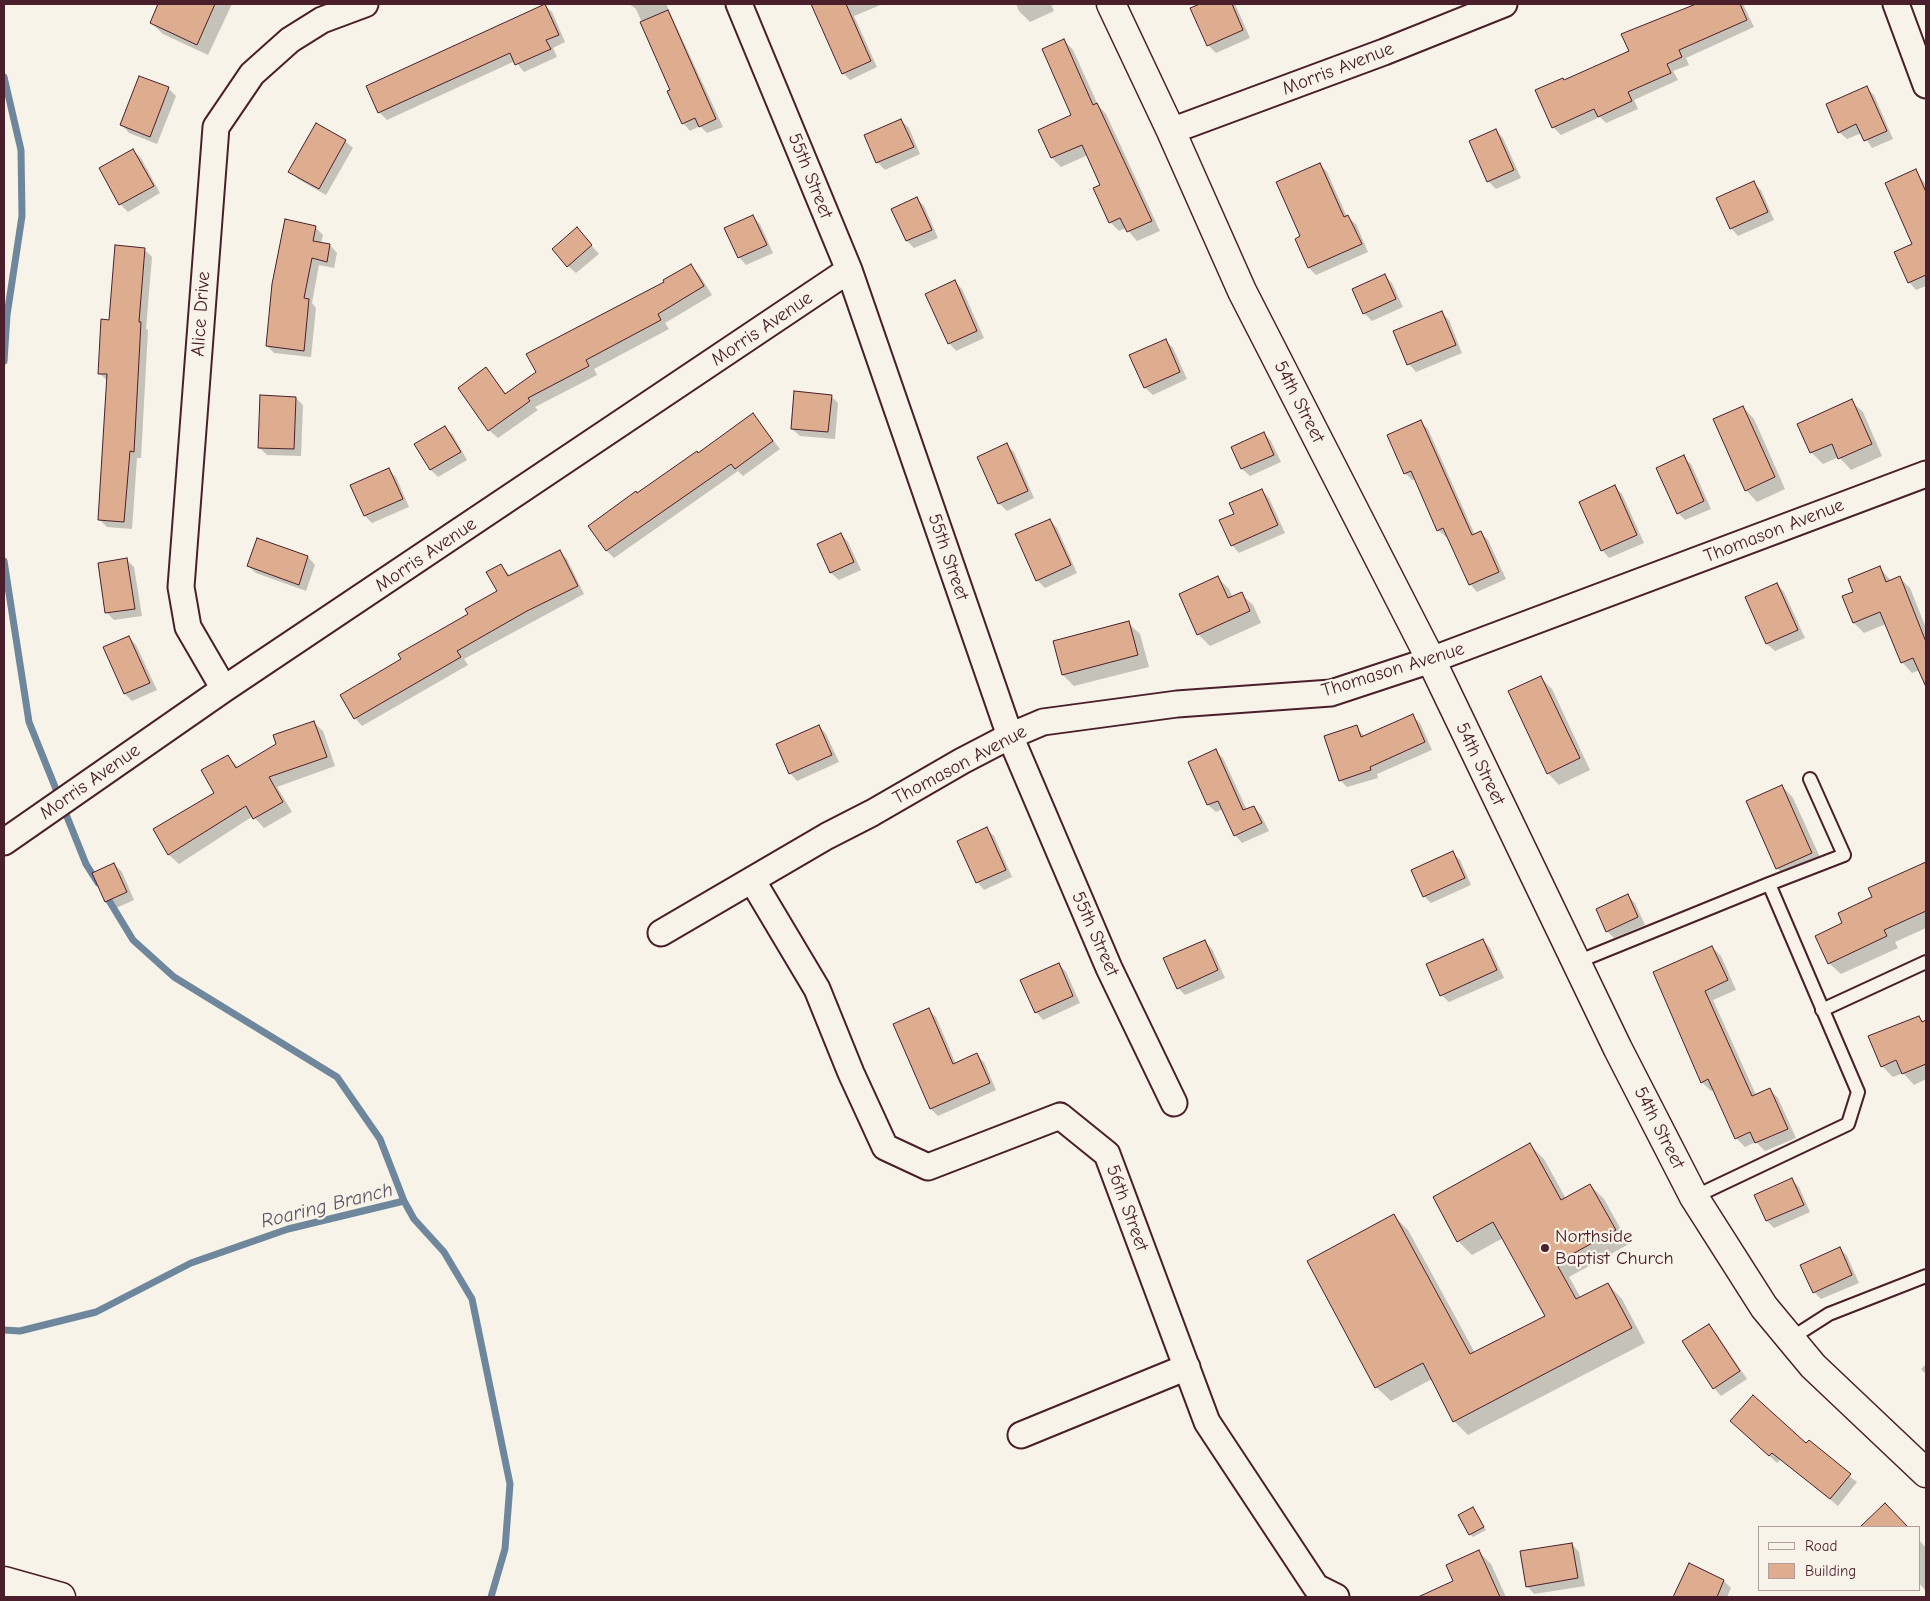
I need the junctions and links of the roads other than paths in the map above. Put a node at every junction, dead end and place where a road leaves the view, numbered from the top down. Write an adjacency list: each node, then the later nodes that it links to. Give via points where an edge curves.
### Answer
1 (365, 4): 11 (street, Alice Drive, via 322,20 290,40 252,74 216,127 181,586 188,627)
2 (739, 4): 8 (street, 55th Street)
3 (1111, 4): 7 (main road, 54th Street)
4 (1504, 4): 7 (street, Morris Avenue)
5 (1896, 4): 6 (street)
6 (1926, 85)
7 (1171, 131): 10 (main road, 54th Street, via 1242,290)
8 (849, 270): 11 (street, Morris Avenue); 12 (street, 55th Street)
9 (1926, 474): 10 (street, Thomason Avenue)
10 (1431, 660): 12 (street, Thomason Avenue, via 1331,694 1168,705 1043,722); 18 (main road, 54th Street)
11 (224, 690): 14 (street, Morris Avenue)
12 (1010, 736): 15 (street, Thomason Avenue); 21 (street, 55th Street, via 1109,968)
13 (1810, 779): 16 (lane, via 1844,856)
14 (4, 842)
15 (752, 880): 17 (street, Thomason Avenue); 25 (street, 56th Street, via 817,989 885,1147 928,1166 1060,1116 1107,1154)
16 (1769, 884): 18 (lane); 20 (lane)
17 (661, 933)
18 (1577, 962): 22 (main road, 54th Street)
19 (1926, 962): 20 (lane)
20 (1822, 1010): 22 (lane, via 1858,1092 1848,1124)
21 (1174, 1103)
22 (1694, 1197): 24 (main road, 54th Street, via 1764,1307)
23 (1926, 1276): 24 (lane, via 1829,1314)
24 (1790, 1339): 27 (main road, 54th Street, via 1813,1366)
25 (1187, 1367): 26 (street); 30 (street, 56th Street, via 1207,1422 1316,1587)
26 (1020, 1435)
27 (1926, 1473)
28 (4, 1581): 29 (main road)
29 (62, 1597)
30 (1336, 1597)

